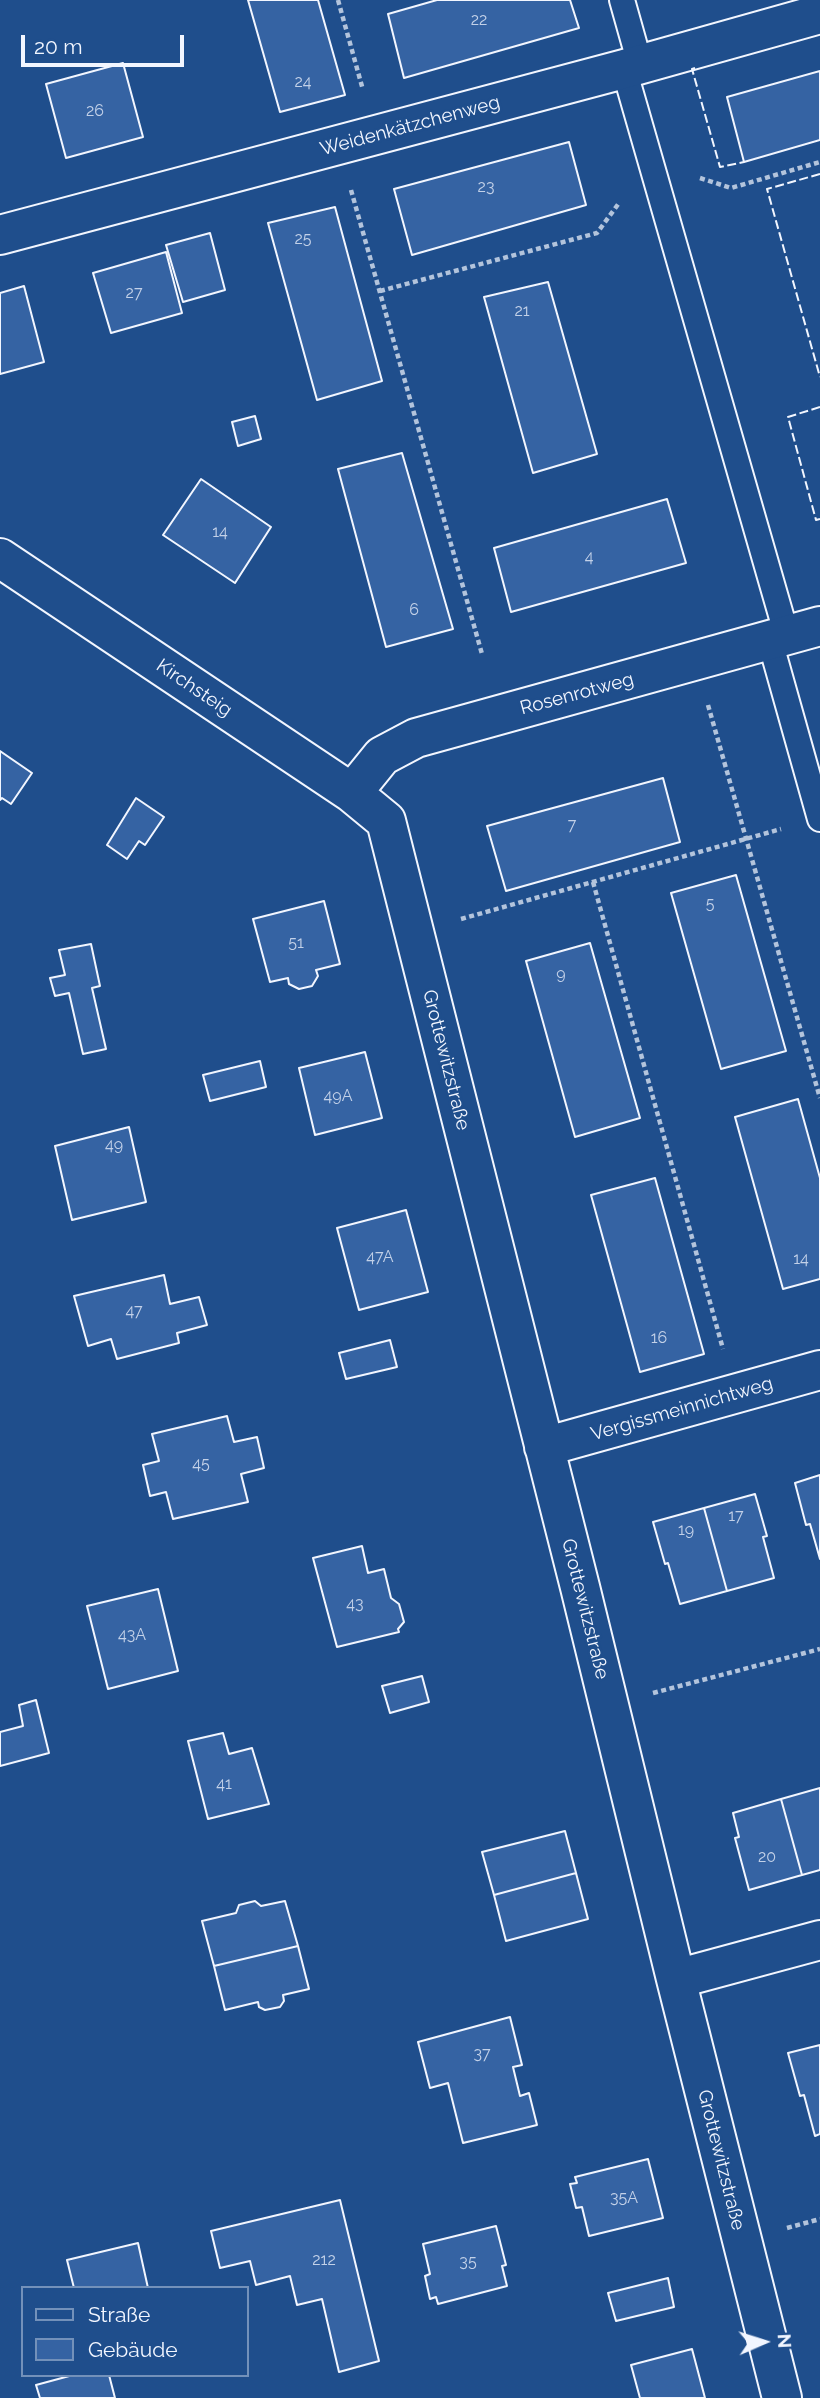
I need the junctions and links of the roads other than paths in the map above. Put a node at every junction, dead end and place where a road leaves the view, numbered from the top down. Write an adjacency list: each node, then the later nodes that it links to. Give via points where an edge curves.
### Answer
1 (622, 0): 3 (lane)
2 (820, 15): 3 (street, Weidenkätzchenweg)
3 (632, 67): 4 (street, Weidenkätzchenweg); 6 (lane, via 651,162)
4 (0, 235)
5 (0, 558): 7 (street, Kirchsteig)
6 (792, 635): 7 (street, Rosenrotweg, via 416,738 382,756); 8 (lane)
7 (352, 793): 9 (street, Kirchsteig)
8 (820, 819)
9 (386, 821): 11 (street, Grottewitzstraße)
10 (820, 1370): 11 (street, Vergissmeinnichtweg)
11 (544, 1447): 13 (street, Grottewitzstraße)
12 (820, 1940): 13 (street)
13 (676, 1979): 14 (street, Grottewitzstraße)
14 (782, 2398)

